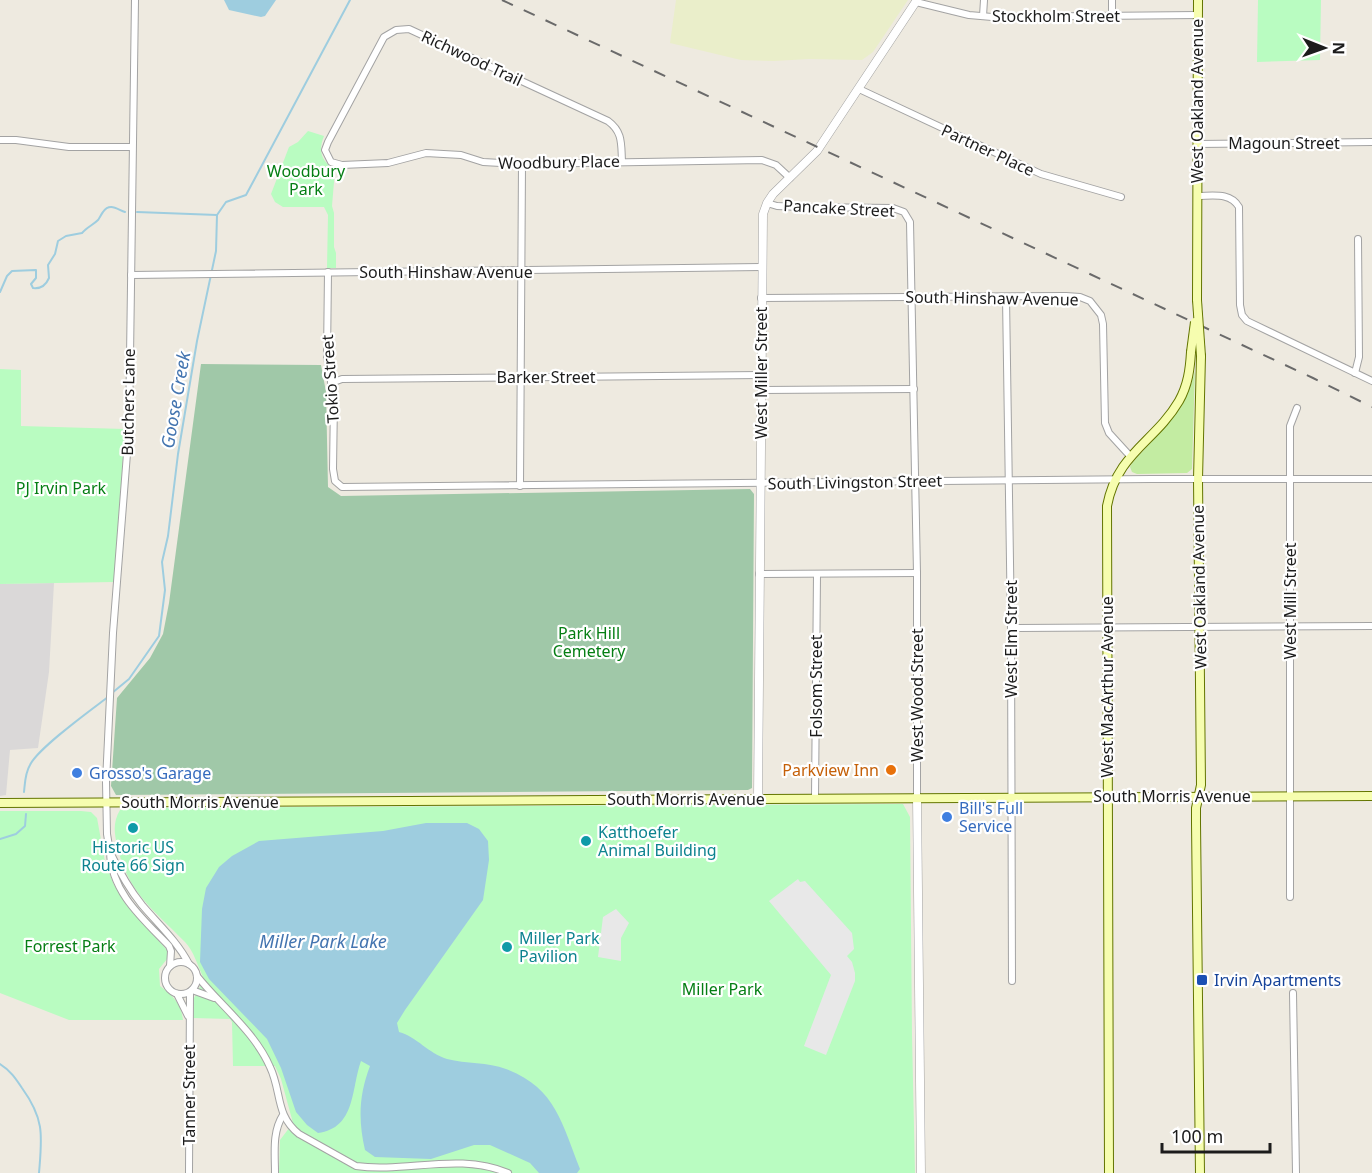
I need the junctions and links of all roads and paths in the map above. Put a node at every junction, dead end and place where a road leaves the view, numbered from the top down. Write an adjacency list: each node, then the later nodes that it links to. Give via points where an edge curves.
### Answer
1 (135, 0): 13 (street, Butchers Lane)
2 (984, 0): 8 (street)
3 (1112, 0): 6 (street)
4 (1198, 0): 7 (main road, West Oakland Avenue)
5 (917, 1): 8 (street, Stockholm Street); 9 (street)
6 (1112, 15): 7 (street, Stockholm Street); 8 (street, Stockholm Street)
7 (1198, 15): 12 (main road, West Oakland Avenue)
8 (983, 16)
9 (859, 89): 17 (street, via 817,151); 19 (street, Partner Place, via 1041,174)
10 (0, 140): 13 (street, via 69,147)
11 (1372, 142): 12 (street, Magoun Street)
12 (1197, 144): 18 (main road, West Oakland Avenue)
13 (132, 147): 26 (street, Butchers Lane)
14 (327, 156): 15 (street, Richwood Trail, via 328,141 384,37 396,30 409,29 608,121 621,135); 16 (street, Woodbury Place, via 331,162 342,165 388,163 426,153)
15 (622, 161): 16 (street, Woodbury Place); 17 (street, Woodbury Place, via 762,160 777,165)
16 (522, 164): 25 (street)
17 (790, 178): 20 (street)
18 (1197, 196): 30 (main road, West Oakland Avenue); 31 (street, via 1227,196 1239,207 1240,305 1247,321)
19 (1121, 197)
20 (767, 203): 21 (street, Pancake Street, via 893,208); 23 (street, West Miller Street, via 762,219)
21 (908, 218): 27 (street, West Wood Street, via 912,230)
22 (1358, 239): 31 (street, via 1359,357)
23 (761, 267): 25 (street, South Hinshaw Avenue); 29 (street, West Miller Street)
24 (328, 272): 25 (street, South Hinshaw Avenue); 26 (street, South Hinshaw Avenue); 35 (street, Tokio Street, via 327,356)
25 (521, 272): 33 (street)
26 (131, 275): 65 (street, Butchers Lane, via 128,438)
27 (913, 296): 28 (street, South Hinshaw Avenue); 29 (street, South Hinshaw Avenue); 36 (street, West Wood Street)
28 (1006, 297): 39 (street, South Hinshaw Avenue, via 1080,297 1097,307 1102,324 1105,423 1108,433); 43 (street, West Elm Street)
29 (761, 298): 32 (street, West Miller Street)
30 (1197, 300): 39 (main road, West MacArthur Avenue, bridge, via 1187,383 1165,419); 41 (main road, West Oakland Avenue, bridge, via 1202,356)
31 (1355, 373): 34 (street)
32 (761, 375): 33 (street, Barker Street); 37 (street, West Miller Street)
33 (520, 378): 35 (street, Barker Street, via 342,379); 48 (street)
34 (1372, 381)
35 (331, 383): 47 (street, Tokio Street, via 333,469)
36 (914, 389): 37 (street); 45 (street, West Wood Street)
37 (761, 390): 46 (street, West Miller Street)
38 (1297, 408): 44 (street, West Mill Street, via 1290,426)
39 (1130, 456): 40 (main road, West MacArthur Avenue)
40 (1115, 479): 41 (street, South Livingston Street); 43 (street, South Livingston Street); 55 (main road, West MacArthur Avenue, via 1107,521)
41 (1198, 479): 44 (street, South Livingston Street); 56 (main road, West Oakland Avenue)
42 (1372, 479): 44 (street, South Livingston Street)
43 (1009, 480): 45 (street, South Livingston Street); 54 (street, West Elm Street)
44 (1290, 480): 53 (street, West Mill Street)
45 (915, 482): 46 (street, South Livingston Street); 49 (street, West Wood Street)
46 (760, 483): 48 (street, South Livingston Street); 50 (street, West Miller Street)
47 (338, 485): 48 (street, South Livingston Street)
48 (520, 486)
49 (916, 573): 51 (street); 60 (street, West Wood Street)
50 (759, 574): 51 (street); 63 (street, West Miller Street)
51 (817, 574): 64 (street, Folsom Street)
52 (1372, 626): 53 (street)
53 (1290, 627): 56 (street); 58 (street, West Mill Street)
54 (1011, 628): 55 (street); 61 (street, West Elm Street)
55 (1107, 628): 56 (street); 62 (main road, West MacArthur Avenue)
56 (1200, 628): 57 (main road, West Oakland Avenue)
57 (1198, 796): 58 (main road, South Morris Avenue); 62 (main road, South Morris Avenue); 85 (main road, West Oakland Avenue)
58 (1290, 796): 59 (main road, South Morris Avenue); 68 (street, West Mill Street)
59 (1372, 796)
60 (917, 797): 61 (main road, South Morris Avenue); 64 (main road, South Morris Avenue); 83 (street, West Wood Street)
61 (1011, 797): 62 (main road, South Morris Avenue); 72 (street, West Elm Street)
62 (1107, 797): 84 (main road, West MacArthur Avenue)
63 (758, 798): 64 (main road, South Morris Avenue); 65 (main road, South Morris Avenue)
64 (815, 798)
65 (105, 802): 66 (main road, South Morris Avenue); 67 (street)
66 (0, 803)
67 (110, 852): 69 (street, via 140,903 180,946); 70 (street, via 110,868 121,891 169,946)
68 (1290, 897)
69 (189, 964): 70 (street, via 179,962); 71 (street)
70 (170, 966): 74 (street, via 165,980 168,988)
71 (197, 976): 73 (street); 76 (street)
72 (1012, 981)
73 (191, 991): 74 (street); 76 (street); 77 (street, Tanner Street)
74 (177, 993): 77 (street, Tanner Street)
75 (1293, 993): 86 (street)
76 (215, 999): 78 (street, via 264,1055 274,1076)
77 (189, 1017): 80 (street, Tanner Street)
78 (283, 1115): 79 (street, via 299,1134); 81 (street, via 275,1136)
79 (356, 1170): 82 (street, via 472,1164)
80 (189, 1173)
81 (274, 1173)
82 (508, 1173)
83 (921, 1173)
84 (1109, 1173)
85 (1200, 1173)
86 (1296, 1173)

